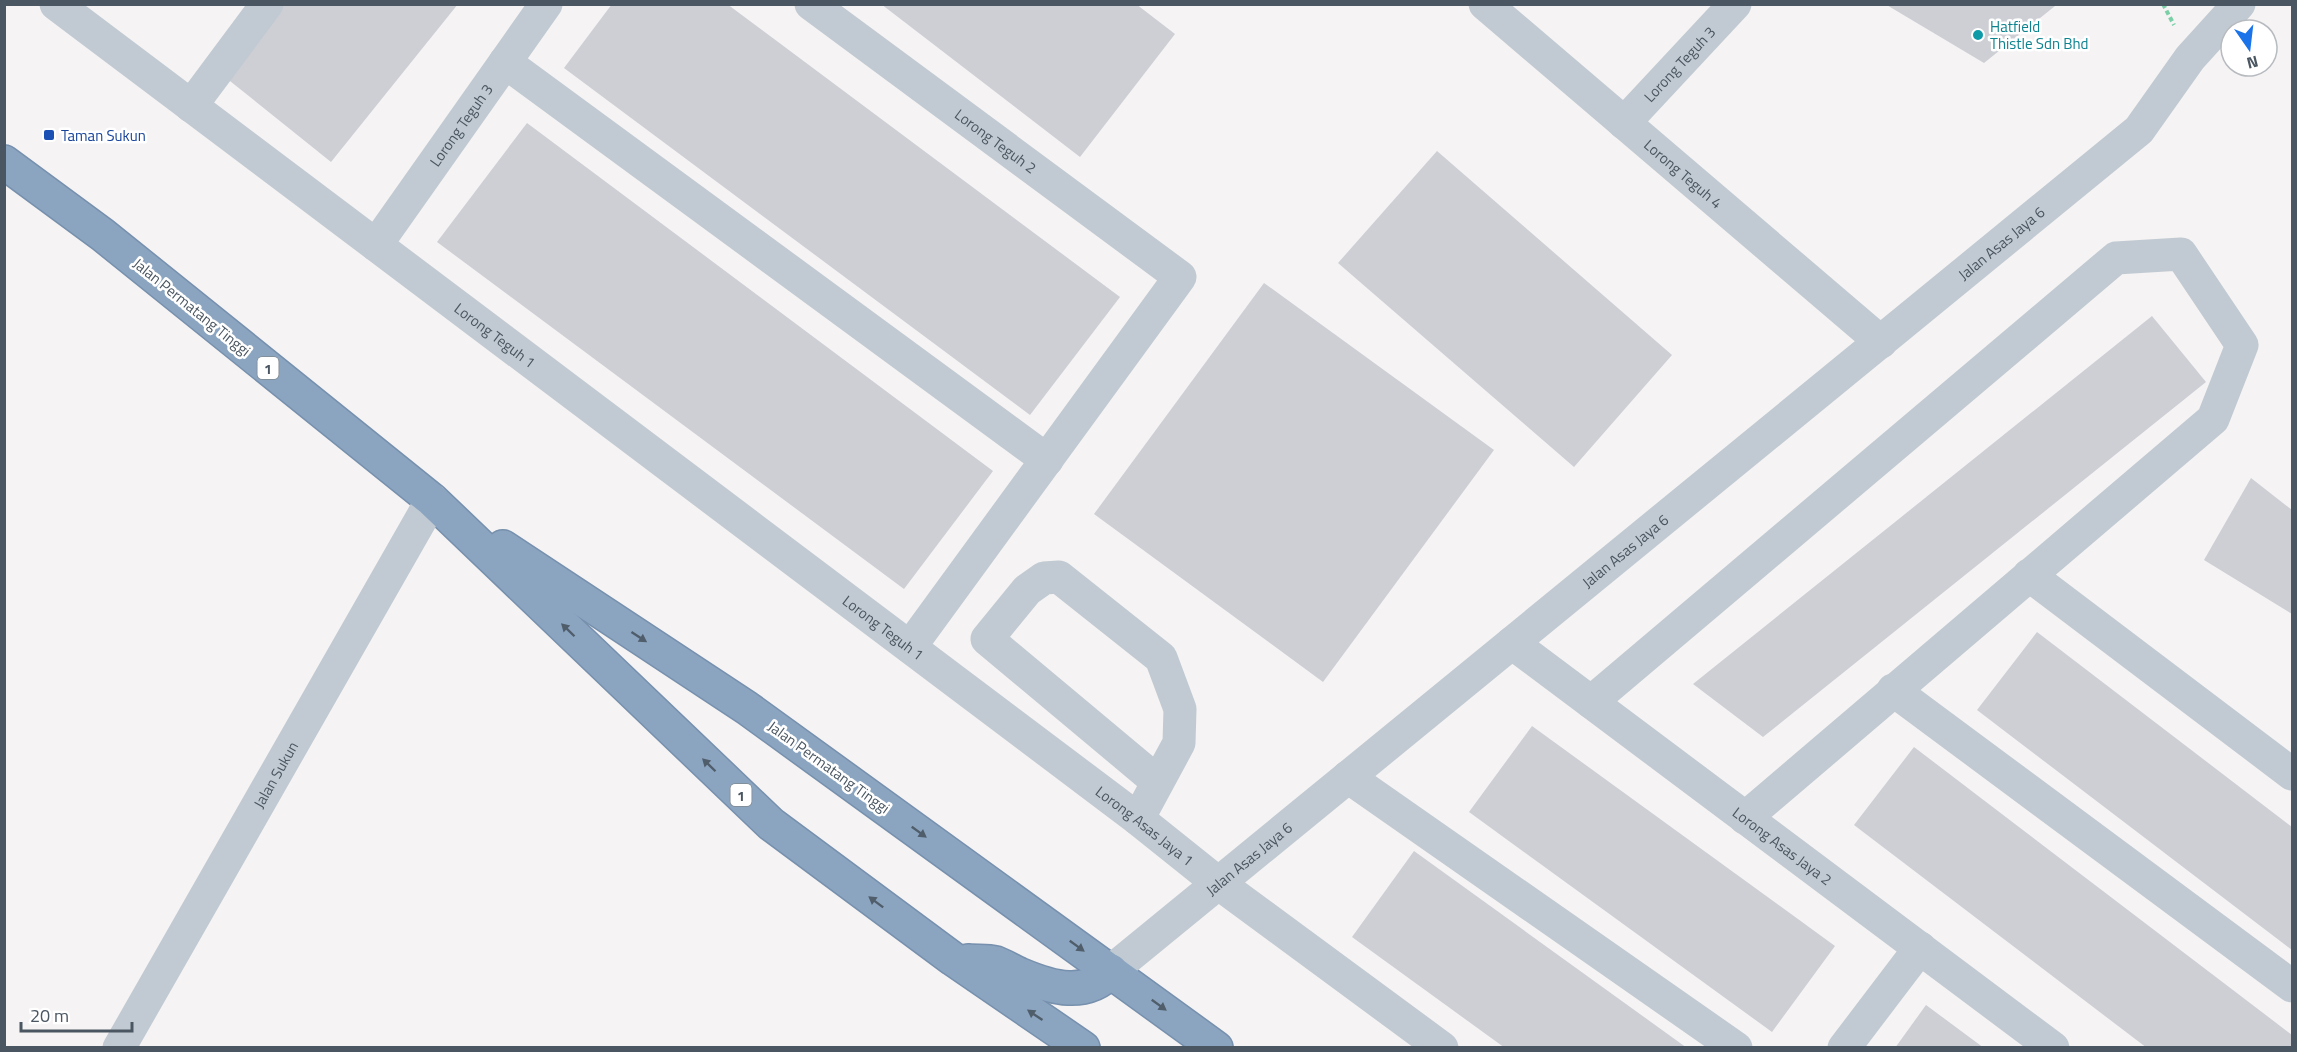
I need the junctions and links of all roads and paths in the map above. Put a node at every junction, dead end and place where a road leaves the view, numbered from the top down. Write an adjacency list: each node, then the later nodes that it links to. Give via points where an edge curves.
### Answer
1 (56, 4): 9 (street, Lorong Teguh 1)
2 (267, 4): 9 (street)
3 (546, 4): 8 (street, Lorong Teguh 3)
4 (810, 4): 14 (street, Lorong Teguh 2, via 1180,278)
5 (1485, 4): 10 (street, Lorong Teguh 4)
6 (1735, 4): 10 (street, Lorong Teguh 3)
7 (2239, 4): 13 (street, Jalan Asas Jaya 6, via 2190,58 2139,130)
8 (505, 62): 12 (street, Lorong Teguh 3); 14 (street)
9 (191, 106): 12 (street, Lorong Teguh 1)
10 (1624, 123): 13 (street, Lorong Teguh 4)
11 (4, 162): 15 (highway, Jalan Permatang Tinggi / 1, via 104,235)
12 (376, 245): 18 (street, Lorong Teguh 1)
13 (1881, 342): 17 (street, Jalan Asas Jaya 6)
14 (1047, 460): 18 (street)
15 (432, 500): 28 (highway, Jalan Permatang Tinggi / 1, one-way to 15, via 771,824); 29 (highway, Jalan Permatang Tinggi / 1, one-way to 29, via 747,708); 31 (street, Jalan Sukun)
16 (2030, 575): 19 (street); 20 (street, via 2213,419 2242,345 2181,254 2116,258); 21 (street)
17 (1512, 643): 20 (street, Lorong Asas Jaya 2); 22 (street, Jalan Asas Jaya 6)
18 (922, 657): 25 (street, Lorong Asas Jaya 1)
19 (1893, 690): 24 (street); 30 (street)
20 (1591, 702): 24 (street, Lorong Asas Jaya 2)
21 (2292, 774)
22 (1348, 777): 26 (street, Jalan Asas Jaya 6); 35 (street)
23 (1158, 783): 23 (street, via 1179,743 1180,720 1180,709 1161,658 1059,577 1044,578 1027,590 987,639); 25 (street)
24 (1746, 818): 27 (street, Lorong Asas Jaya 2)
25 (1138, 819): 26 (street, Lorong Asas Jaya 1)
26 (1218, 883): 29 (street, Jalan Asas Jaya 6); 34 (street, Lorong Asas Jaya 1)
27 (1920, 948): 36 (street); 37 (street, Lorong Asas Jaya 2)
28 (953, 959): 29 (highway, via 996,963 1051,985 1076,989 1101,982); 32 (highway, Jalan Permatang Tinggi / 1, one-way to 28)
29 (1112, 971): 33 (highway, Jalan Permatang Tinggi / 1, one-way to 33)
30 (2292, 986)
31 (119, 1047)
32 (1083, 1047)
33 (1216, 1047)
34 (1442, 1047)
35 (1736, 1047)
36 (1844, 1047)
37 (2053, 1047)

